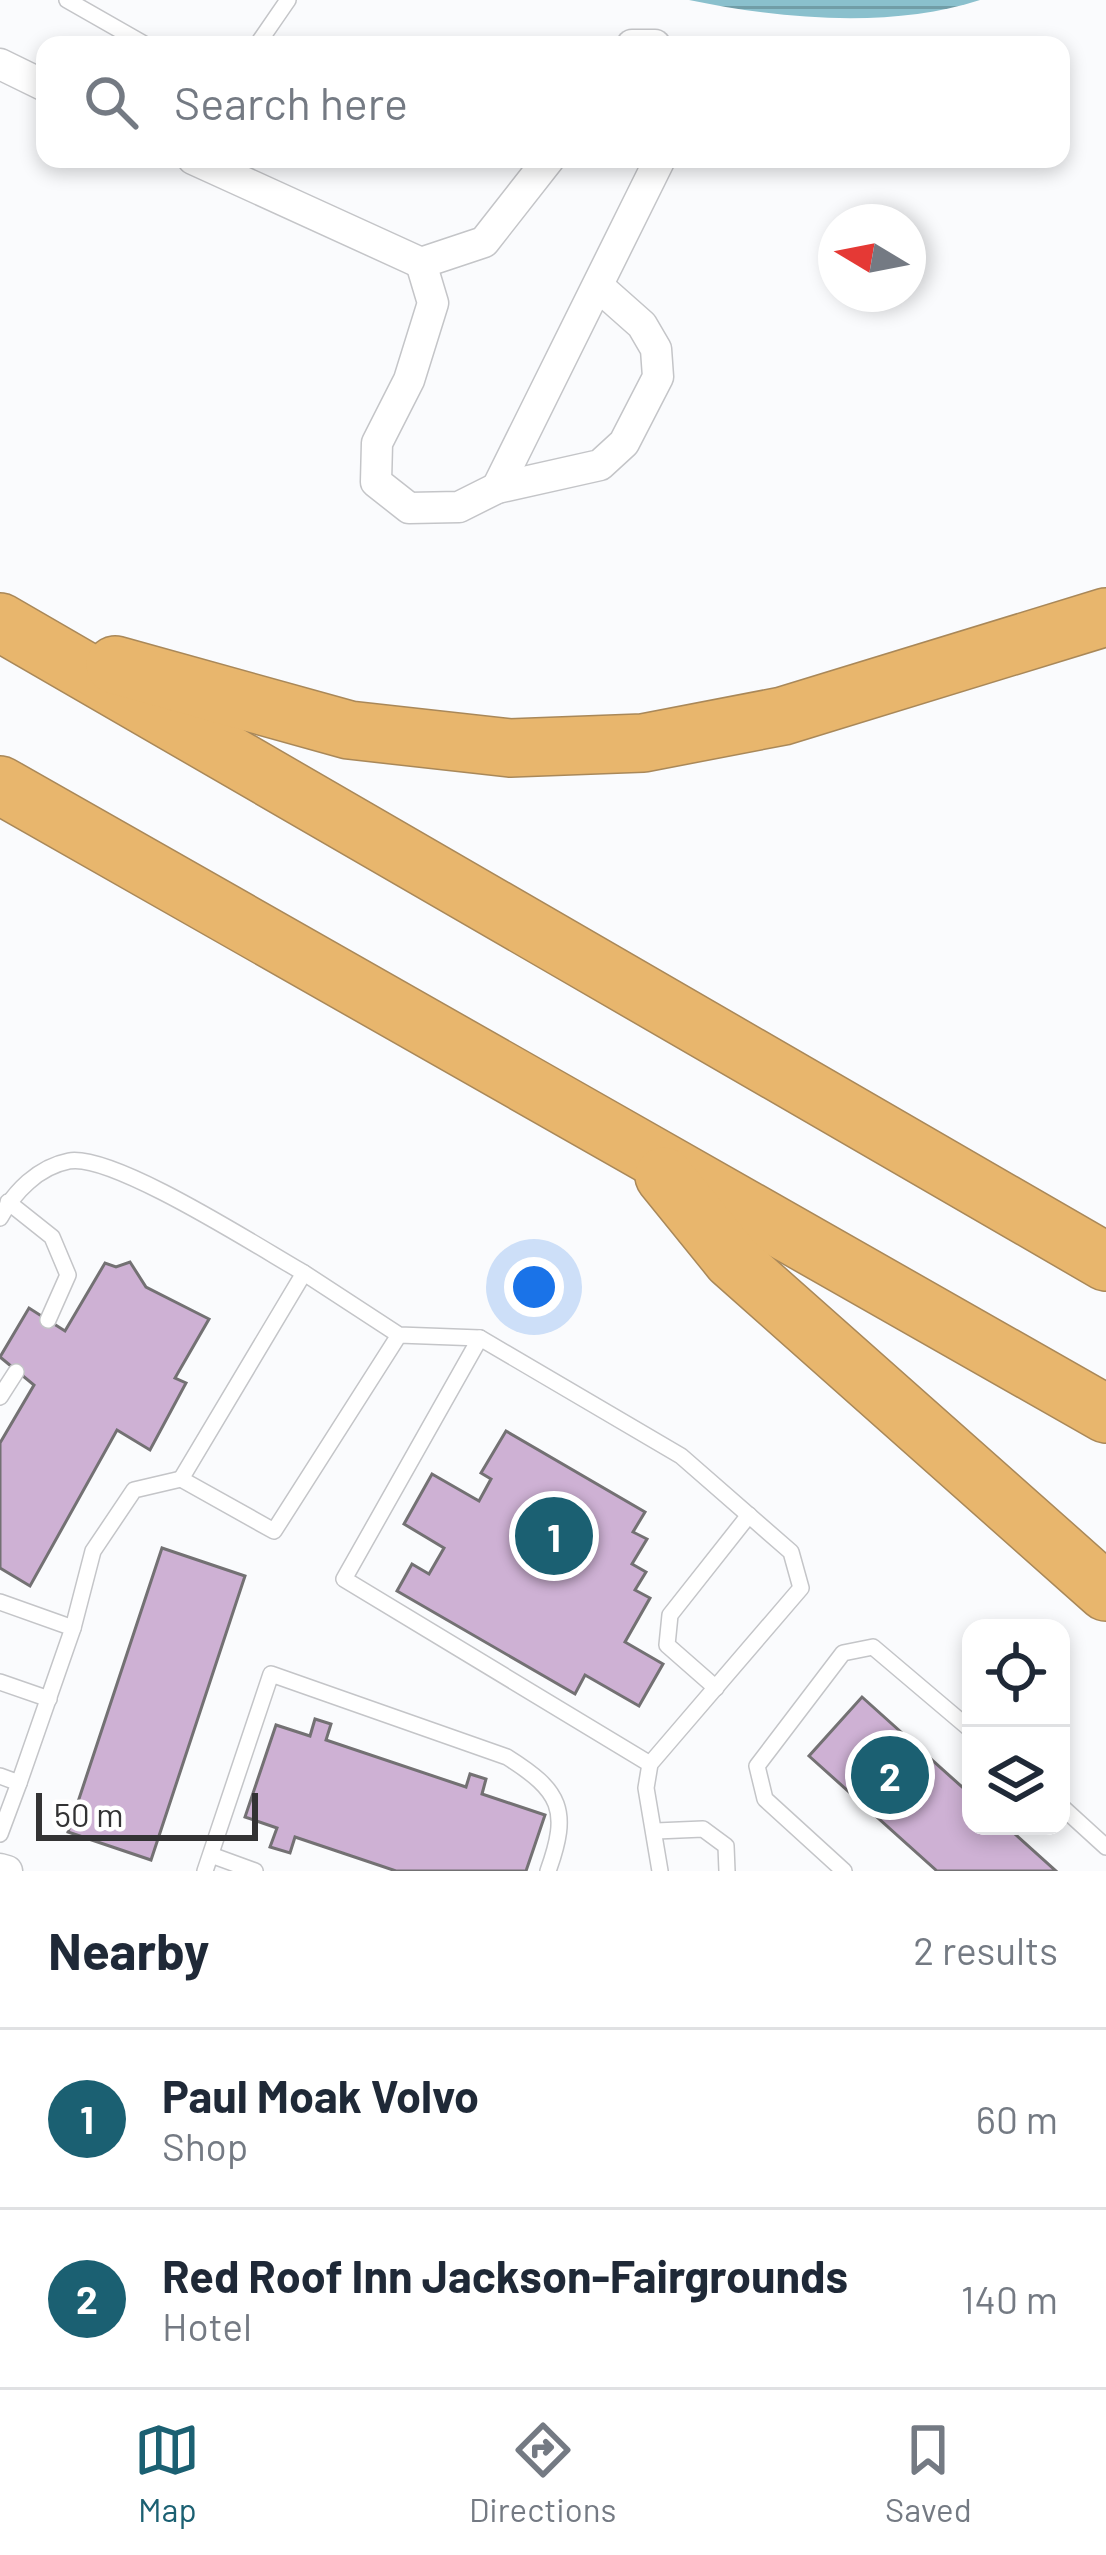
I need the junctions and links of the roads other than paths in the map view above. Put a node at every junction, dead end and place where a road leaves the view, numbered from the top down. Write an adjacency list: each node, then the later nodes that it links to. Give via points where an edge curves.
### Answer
1 (67, 0): 3 (lane)
2 (287, 0): 4 (lane)
3 (130, 36)
4 (263, 36)
5 (0, 64): 6 (street)
6 (36, 82)
7 (213, 168): 10 (street)
8 (543, 168): 10 (street, via 484,242)
9 (656, 168): 11 (street)
10 (421, 262): 12 (street, via 433,303 409,380 377,443 376,482 410,508 459,507)
11 (598, 286): 12 (street); 12 (street, via 642,325 656,349 658,377 624,443 600,465)
12 (497, 488)
13 (1106, 617): 14 (highway, via 783,716 643,743 511,748 350,730)
14 (18, 633): 19 (highway)
15 (0, 785): 16 (highway)
16 (642, 1150): 26 (highway); 29 (highway, via 732,1260)
17 (8, 1202): 18 (lane); 20 (lane, via 15,1189 70,1161 123,1172); 21 (lane, via 52,1238 68,1275)
18 (0, 1218)
19 (1106, 1262)
20 (304, 1273): 22 (lane); 27 (lane)
21 (48, 1320)
22 (399, 1335): 23 (lane); 27 (lane, via 274,1531)
23 (480, 1338): 28 (lane, via 681,1456); 36 (lane, via 344,1579)
24 (16, 1372): 25 (lane)
25 (0, 1397)
26 (1106, 1414)
27 (181, 1479): 31 (lane, via 134,1490 93,1551)
28 (749, 1515): 33 (lane, via 670,1615 668,1646); 33 (lane, via 791,1552 801,1588)
29 (1106, 1592)
30 (0, 1602): 31 (lane)
31 (73, 1628): 34 (lane)
32 (0, 1682): 34 (lane)
33 (716, 1688): 36 (lane)
34 (49, 1699): 38 (lane)
35 (967, 1727): 48 (lane, via 873,1647 843,1653 757,1766 765,1799)
36 (650, 1764): 40 (lane, via 646,1788)
37 (0, 1776): 38 (lane)
38 (19, 1783): 41 (lane)
39 (1070, 1814): 42 (lane)
40 (656, 1831): 46 (lane); 47 (lane, via 703,1828 726,1846)
41 (0, 1834)
42 (1106, 1847)
43 (208, 1863): 44 (lane); 45 (lane, via 271,1674 507,1757 537,1775 558,1801 562,1833)
44 (255, 1871)
45 (548, 1871)
46 (660, 1871)
47 (727, 1871)
48 (844, 1871)

